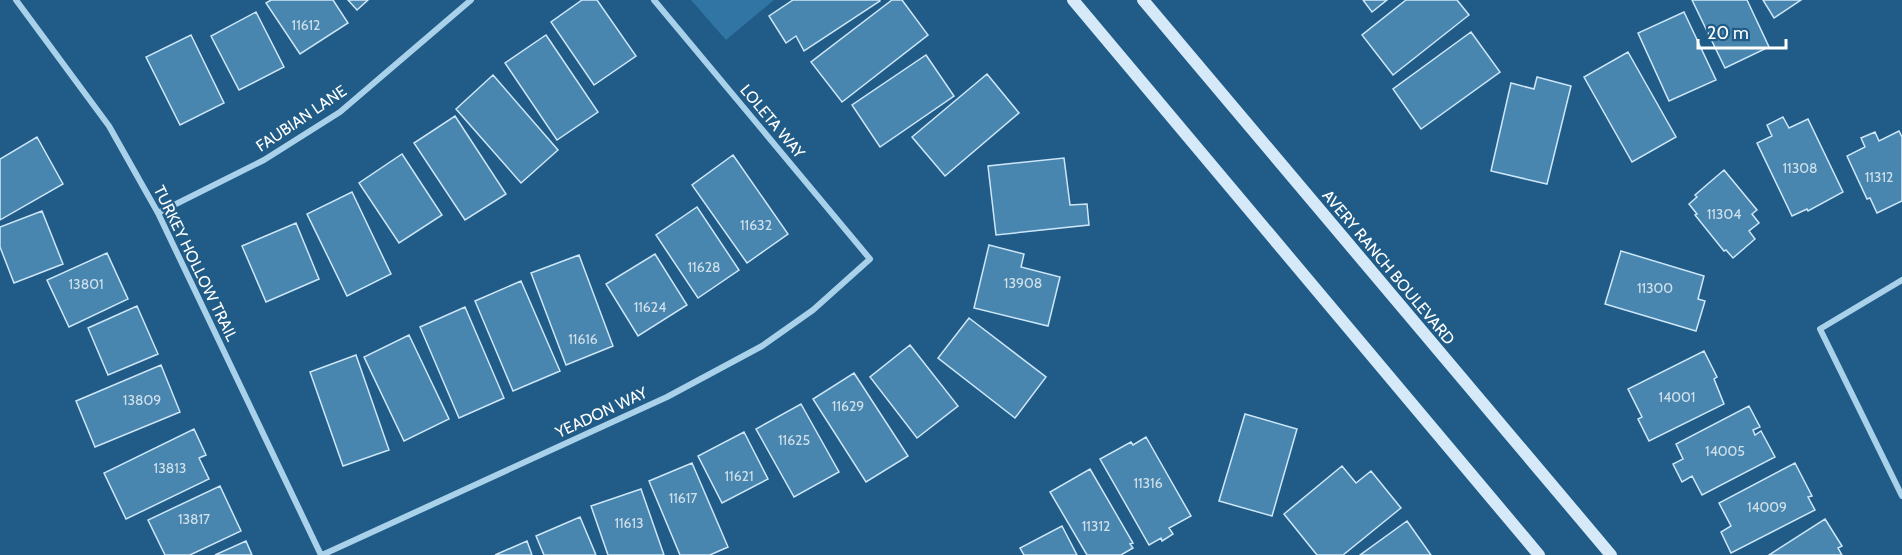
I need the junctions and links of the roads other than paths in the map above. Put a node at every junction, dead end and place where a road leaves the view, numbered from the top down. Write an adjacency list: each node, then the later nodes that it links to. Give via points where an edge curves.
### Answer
1 (16, 0): 6 (street, TURKEY HOLLOW TRAIL, via 109,126)
2 (471, 0): 6 (street, FAUBIAN LANE, via 340,112 264,160)
3 (654, 0): 7 (street, LOLETA WAY)
4 (1073, 0): 11 (main road)
5 (1143, 0): 12 (main road, AVERY RANCH BOULEVARD)
6 (158, 213): 10 (street, TURKEY HOLLOW TRAIL)
7 (870, 259): 10 (street, YEADON WAY, via 813,310 753,351 667,397)
8 (1902, 280): 9 (street, via 1820,329)
9 (1902, 496)
10 (322, 555)
11 (1539, 555)
12 (1611, 555)

